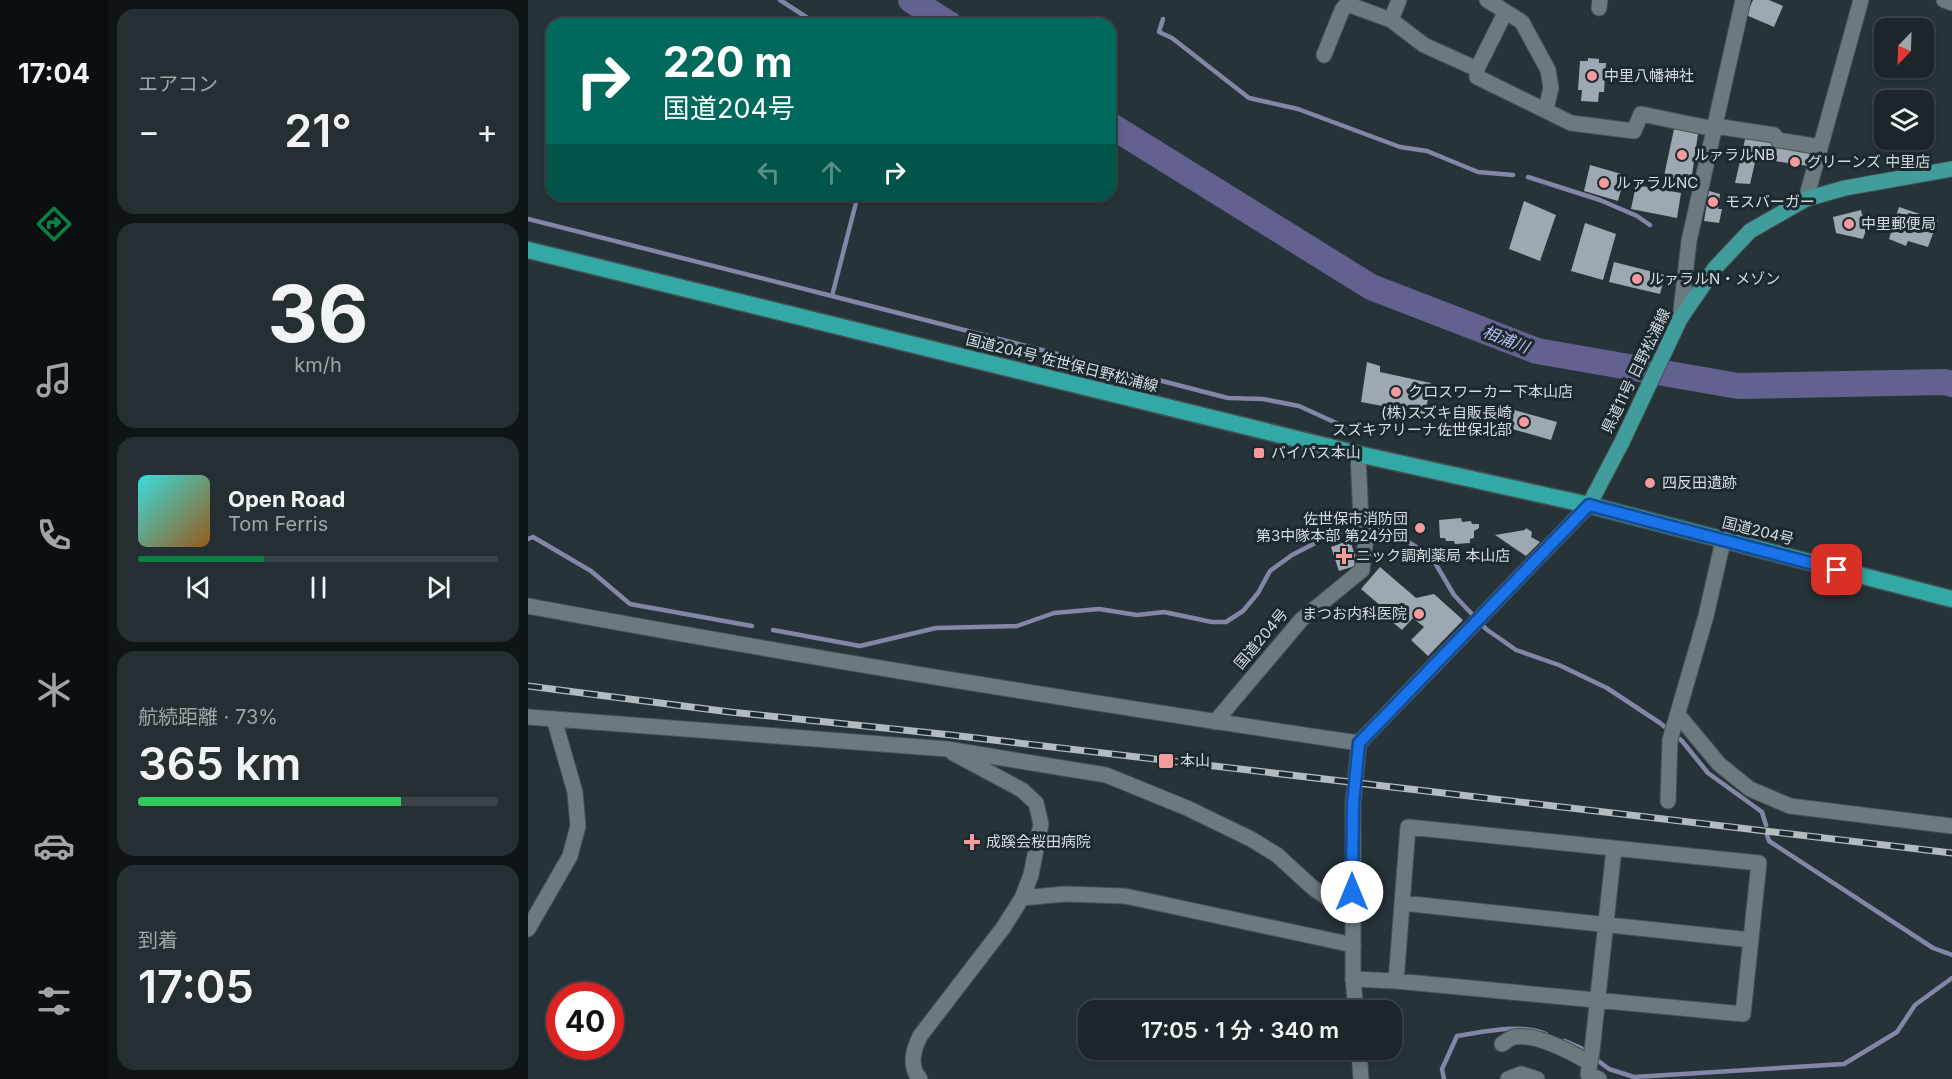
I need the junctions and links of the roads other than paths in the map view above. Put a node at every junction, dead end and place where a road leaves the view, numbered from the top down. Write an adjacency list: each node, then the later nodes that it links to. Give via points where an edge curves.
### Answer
1 (1399, 0): 8 (street)
2 (1488, 0): 7 (street)
3 (1743, 0): 12 (street)
4 (1861, 0): 13 (street)
5 (1944, 0): 6 (street)
6 (1952, 3)
7 (1505, 13): 10 (street); 11 (street, via 1522,22 1548,69 1551,88)
8 (1391, 20): 9 (street, via 1347,4); 10 (street, via 1424,45)
9 (1324, 55)
10 (1477, 69): 11 (street, via 1478,77)
11 (1546, 109): 12 (street, via 1571,123 1635,131 1641,114)
12 (1715, 128): 13 (street, via 1774,135 1778,140); 17 (street, via 1689,241)
13 (1820, 147): 15 (street)
14 (1952, 169): 15 (main road, 県道11号 日野松浦線)
15 (1806, 199): 17 (main road, 県道11号 日野松浦線, via 1750,231 1715,268)
16 (528, 250): 18 (highway, 国道204号 佐世保日野松浦線)
17 (1680, 319): 19 (main road, 県道11号 日野松浦線)
18 (1358, 454): 19 (highway, 国道204号 佐世保日野松浦線); 26 (street, 国道204号, via 1361,520 1366,538 1362,570 1300,620)
19 (1589, 505): 20 (highway, 国道204号); 27 (street)
20 (1723, 540): 21 (highway, 国道204号); 23 (street)
21 (1952, 599)
22 (528, 606): 26 (street, via 750,647)
23 (1678, 716): 29 (street, via 1670,740); 30 (street, via 1719,764 1750,789 1790,806)
24 (528, 717): 25 (street)
25 (554, 719): 28 (street); 36 (street, via 574,792 578,826 570,856)
26 (1215, 722): 27 (street)
27 (1359, 743): 34 (street, via 1353,804)
28 (947, 749): 32 (street, via 1022,790 1036,803 1041,824); 34 (street, via 1106,775 1187,808 1251,840 1277,855 1330,900)
29 (1668, 801)
30 (1952, 826)
31 (1614, 849): 33 (street, via 1408,826); 35 (street); 37 (street, via 1759,863)
32 (1022, 898): 38 (street, via 1065,894 1125,896); 46 (street, via 920,1036 912,1051)
33 (1402, 903): 35 (street); 40 (street)
34 (1352, 905): 38 (street)
35 (1606, 925): 37 (street); 41 (street)
36 (528, 930)
37 (1751, 940): 41 (street, via 1743,1014)
38 (1353, 945): 39 (street)
39 (1353, 979): 40 (street); 42 (street)
40 (1396, 981): 41 (street)
41 (1598, 999): 45 (street)
42 (1355, 1000)
43 (1502, 1044): 45 (street, via 1514,1037 1537,1039 1562,1048)
44 (1360, 1060): 47 (street)
45 (1591, 1067)
46 (920, 1079)
47 (1361, 1079)
48 (1508, 1079): 49 (street, via 1521,1074)
49 (1537, 1079)

